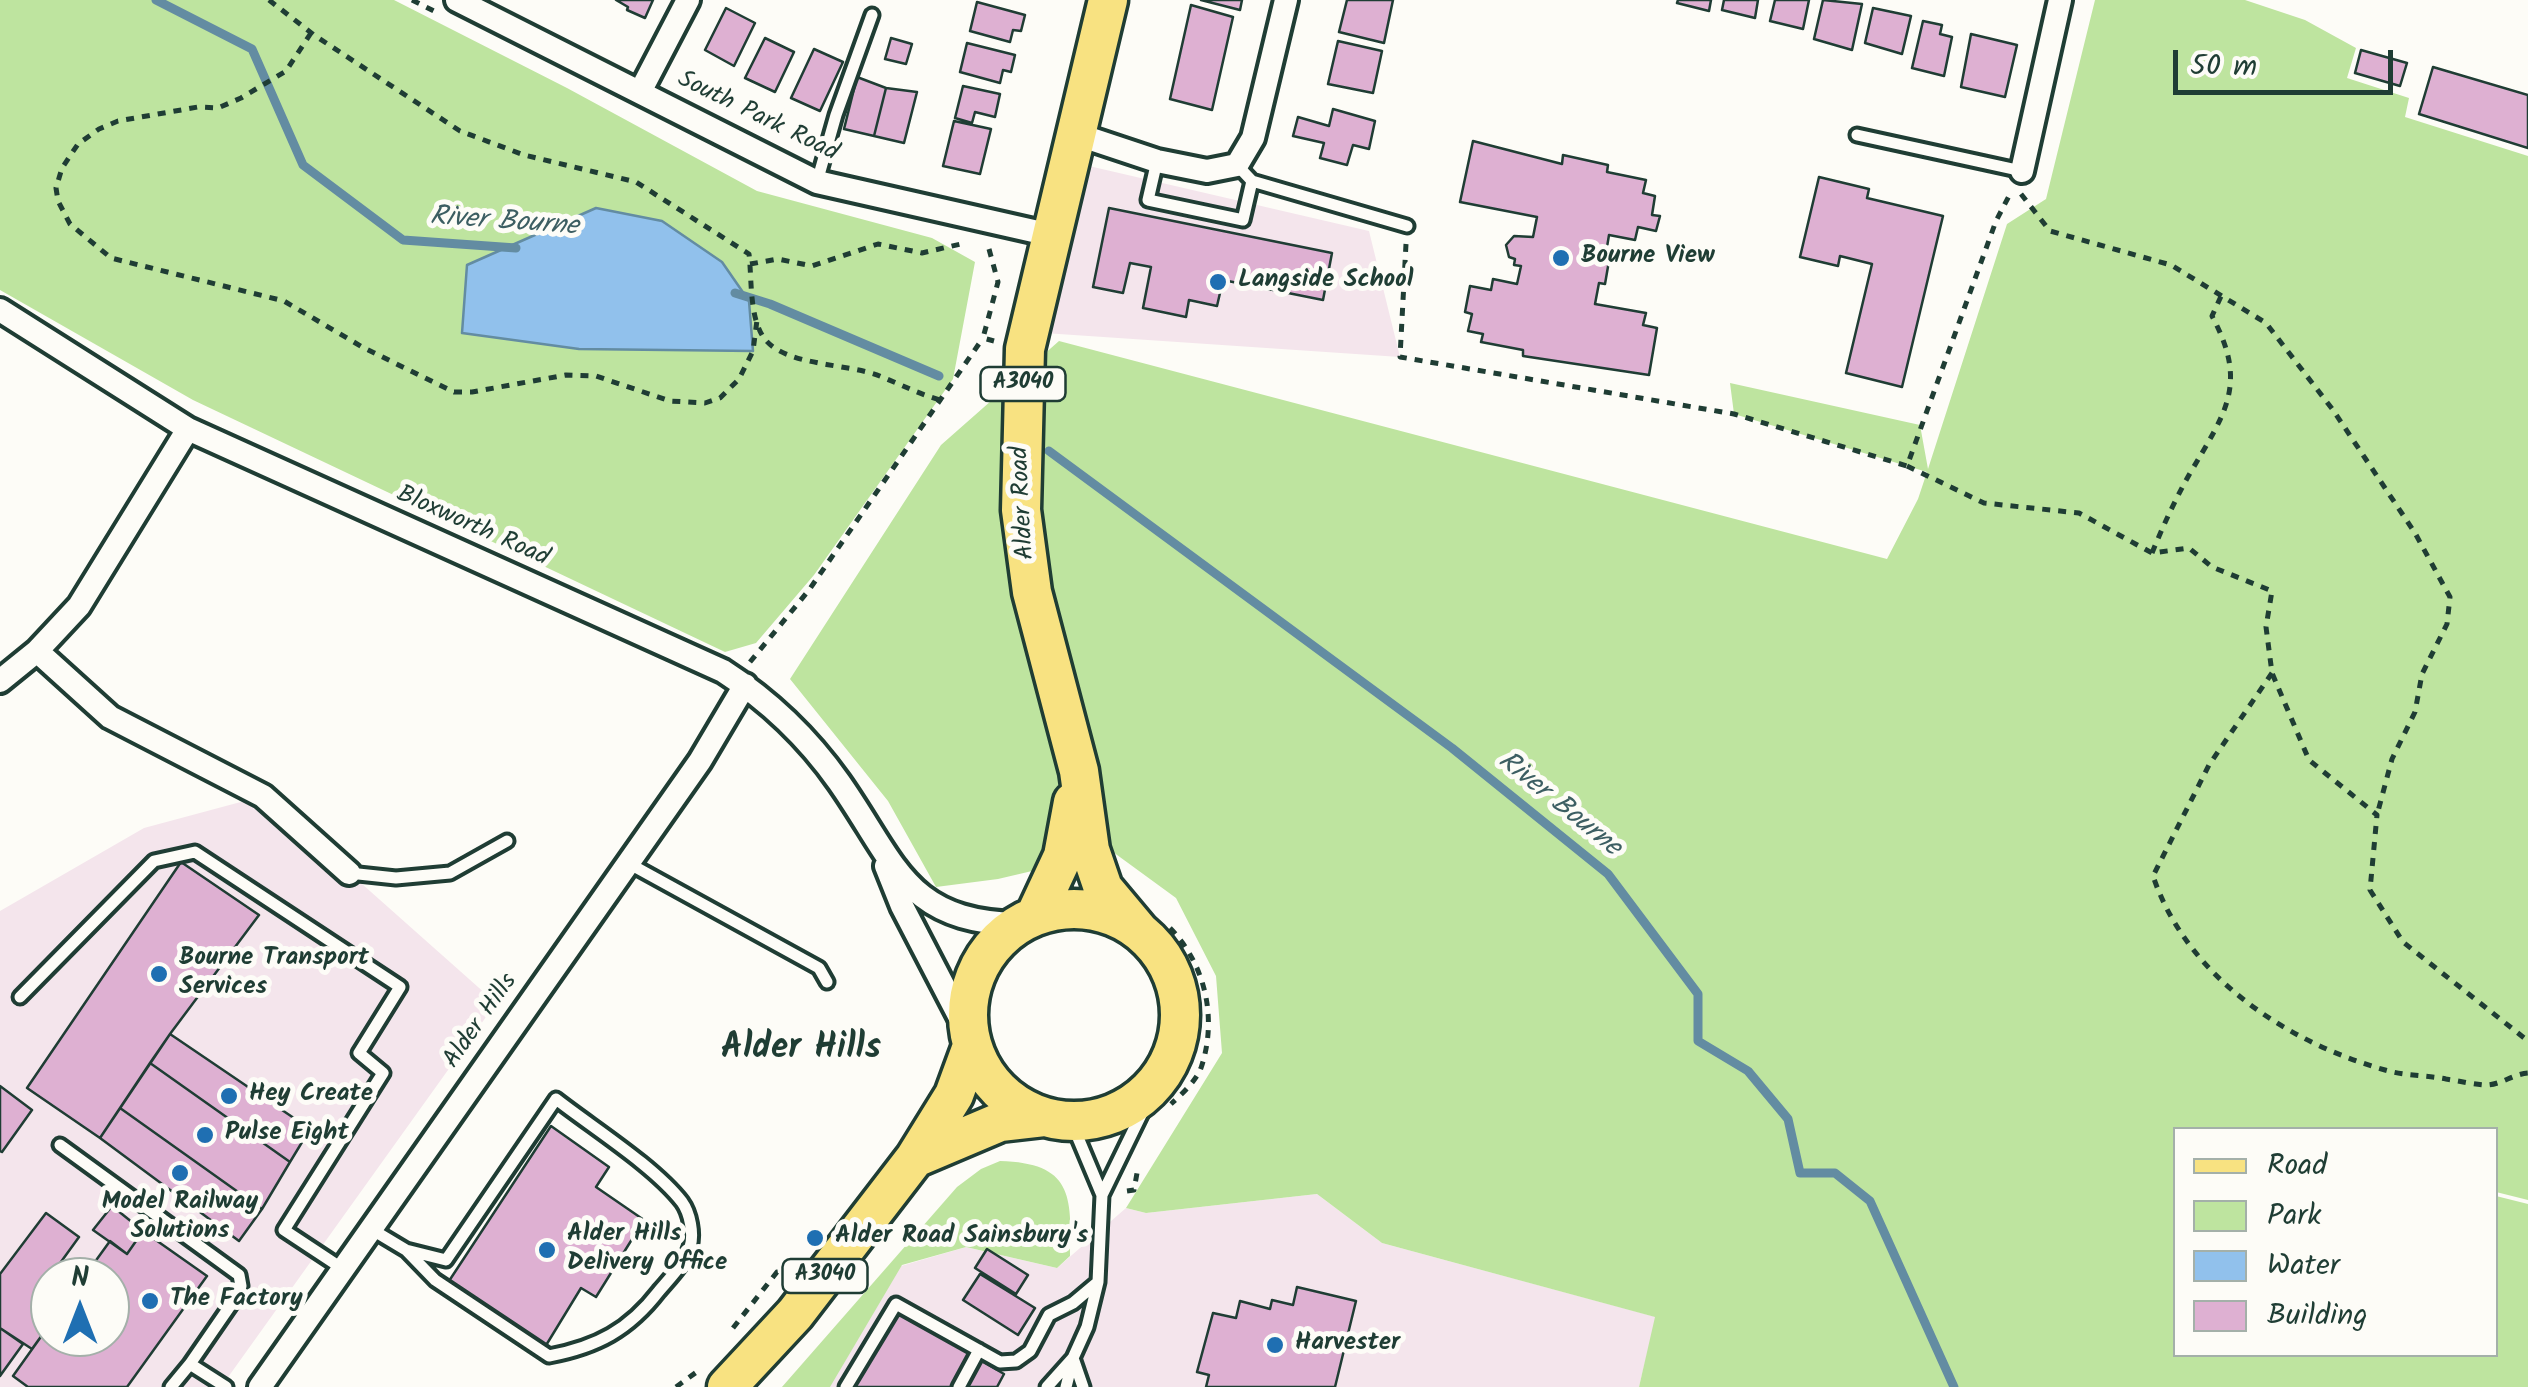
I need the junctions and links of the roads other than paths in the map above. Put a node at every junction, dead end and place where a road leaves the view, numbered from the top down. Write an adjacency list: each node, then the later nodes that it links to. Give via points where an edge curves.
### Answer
1 (688, 0): 7 (street)
2 (1108, 0): 8 (main road, Alder Road / A3040)
3 (1286, 0): 12 (street)
4 (2060, 0): 11 (street)
5 (453, 9): 7 (street, South Park Road)
6 (872, 15): 13 (lane)
7 (640, 92): 13 (street, South Park Road)
8 (1076, 134): 10 (street); 15 (main road, Alder Road / A3040)
9 (1857, 135): 11 (lane)
10 (1157, 161): 12 (street); 12 (lane, via 1148,200 1242,220)
11 (2022, 172)
12 (1244, 173): 14 (lane)
13 (817, 182): 15 (street, South Park Road)
14 (1406, 226)
15 (1051, 236): 21 (main road, Alder Road / A3040, via 1025,348 1023,526 1032,592)
16 (0, 310): 17 (street, Bloxworth Road)
17 (188, 429): 18 (street, via 79,606); 20 (street, Bloxworth Road)
18 (36, 650): 19 (street); 25 (street, via 110,717 263,796)
19 (0, 681)
20 (740, 682): 23 (street, Bloxworth Road, via 806,739); 24 (street, Alder Hills, via 700,761)
21 (1079, 770): 26 (main road, Alder Road / A3040, via 1063,856); 27 (main road, Alder Road / A3040, via 1090,850 1103,888)
22 (507, 841): 25 (lane, via 450,872 396,878)
23 (878, 844): 26 (street, Bloxworth Road, via 936,908 990,923); 30 (street, Bloxworth Road)
24 (628, 863): 28 (lane, via 819,968); 36 (street, Alder Hills)
25 (350, 872)
26 (1027, 920): 27 (main road, via 1066,909); 30 (main road, A3040, via 992,947 977,971 968,999)
27 (1151, 925): 31 (main road, A3040, via 1180,1001 1178,1041)
28 (828, 982)
29 (20, 997): 38 (lane, via 154,861 195,852 400,987 359,1053 383,1073 284,1230)
30 (971, 1042): 32 (main road, via 996,1088 1015,1104); 34 (main road, A3040, via 954,1096)
31 (1163, 1094): 32 (main road, A3040, via 1100,1118); 35 (lane)
32 (1058, 1119): 34 (main road, A3040, via 1000,1122); 35 (lane)
33 (60, 1145): 42 (lane, via 239,1274 239,1293)
34 (915, 1158): 46 (main road, A3040, via 814,1290)
35 (1102, 1195): 39 (lane)
36 (371, 1229): 37 (lane); 38 (street, Alder Hills)
37 (406, 1250): 37 (lane, via 446,1260 556,1099 656,1178 684,1205 691,1226 681,1264 637,1320 580,1350 549,1356 435,1280)
38 (343, 1269): 45 (street, Alder Hills)
39 (1098, 1282): 40 (lane, via 1050,1314 1030,1351 1016,1361 1000,1362); 41 (lane)
40 (979, 1350): 47 (lane, via 896,1304); 48 (lane)
41 (1073, 1358): 49 (lane); 50 (lane); 51 (lane)
42 (190, 1364): 43 (lane); 44 (lane)
43 (171, 1387)
44 (226, 1387)
45 (260, 1387)
46 (727, 1387)
47 (846, 1387)
48 (958, 1387)
49 (1047, 1387)
50 (1066, 1387)
51 (1084, 1387)

